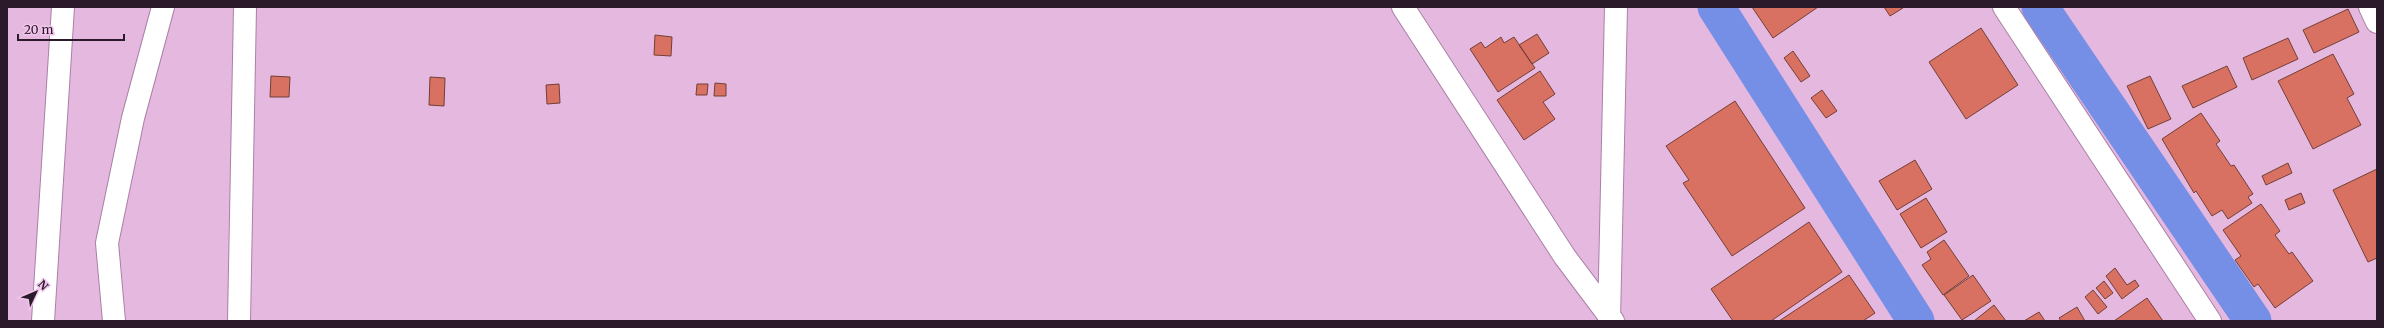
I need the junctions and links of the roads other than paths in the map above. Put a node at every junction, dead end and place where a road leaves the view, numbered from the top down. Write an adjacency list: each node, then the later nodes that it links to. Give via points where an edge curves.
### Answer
1 (63, 7): 10 (street)
2 (163, 7): 11 (street, via 133,118 107,243)
3 (245, 7): 12 (street)
4 (1403, 7): 9 (street, via 1564,257)
5 (1616, 7): 9 (street)
6 (2004, 7): 13 (street)
7 (2370, 7): 8 (street)
8 (2377, 22)
9 (1610, 319)
10 (43, 321)
11 (114, 321)
12 (239, 321)
13 (2210, 321)

